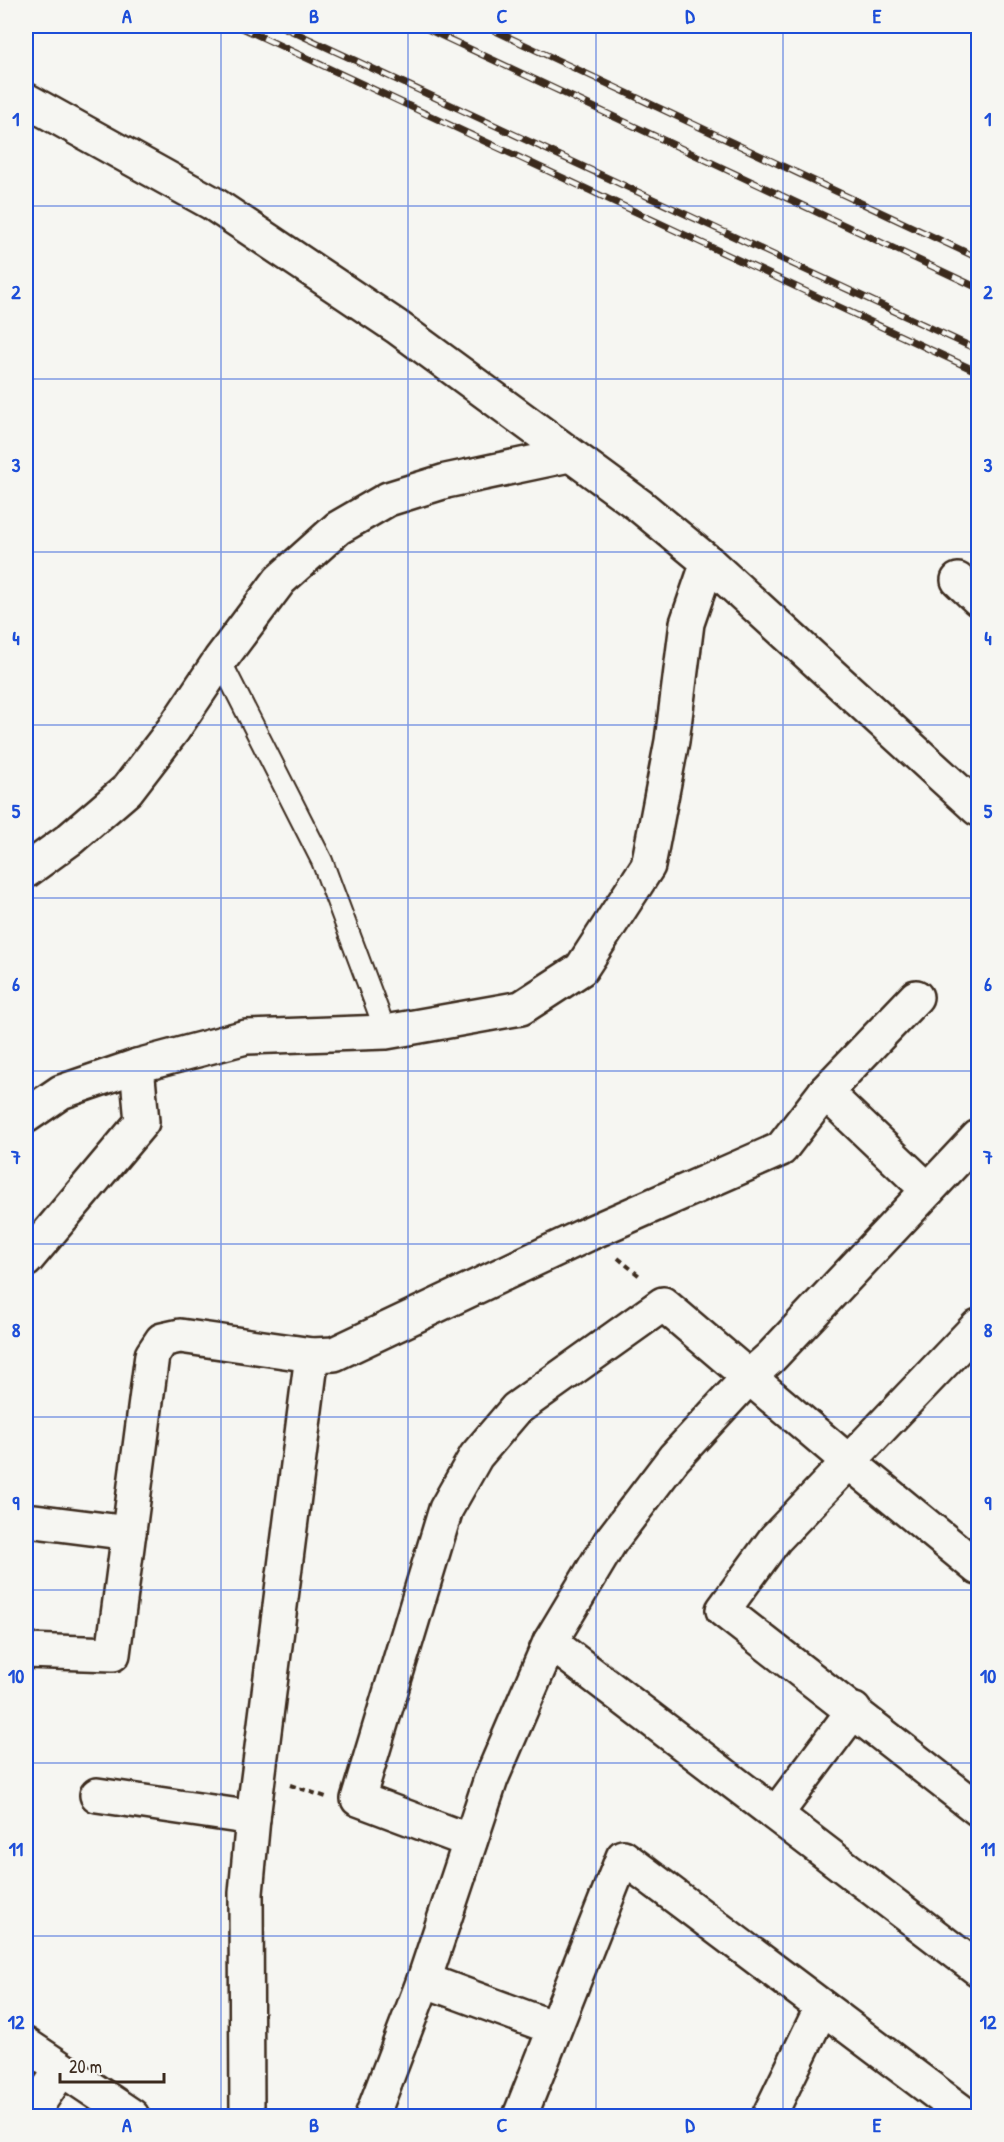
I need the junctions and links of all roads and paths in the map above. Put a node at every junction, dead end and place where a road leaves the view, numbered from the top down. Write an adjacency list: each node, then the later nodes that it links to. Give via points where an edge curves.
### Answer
1 (26, 100): 2 (street, via 212,203 397,327)
2 (569, 454): 3 (street, via 639,504); 4 (street, via 446,481 388,499 338,528 280,580)
3 (708, 562): 5 (street); 8 (street, via 687,623 672,741 648,866 582,969 521,1008)
4 (220, 660): 6 (street, via 127,790); 8 (lane, via 322,861)
5 (978, 809)
6 (26, 871)
7 (916, 997): 10 (street)
8 (386, 1032): 9 (street, via 246,1037)
9 (137, 1066): 11 (street, via 61,1092); 15 (street, via 142,1122)
10 (825, 1092): 13 (street); 14 (street, via 781,1149)
11 (26, 1116)
12 (978, 1137): 13 (street)
13 (928, 1190): 19 (street)
14 (590, 1233): 16 (path, via 654,1289); 18 (street, via 334,1354)
15 (26, 1260)
16 (663, 1304): 19 (street); 29 (street, via 516,1409 476,1456 446,1509)
17 (978, 1326): 20 (street)
18 (312, 1355): 22 (street, via 180,1336 162,1340 152,1355); 27 (street)
19 (750, 1376): 20 (street); 24 (street, via 674,1458 610,1542)
20 (849, 1462): 23 (street); 26 (street, via 775,1539 723,1610)
21 (35, 1521): 22 (street)
22 (129, 1533): 25 (street, via 113,1654)
23 (978, 1568)
24 (550, 1642): 31 (street); 33 (street, via 491,1779)
25 (26, 1652)
26 (854, 1710): 30 (street); 31 (street)
27 (258, 1775): 29 (path, via 344,1802); 32 (street)
28 (98, 1795): 32 (street)
29 (358, 1799): 33 (street)
30 (978, 1809)
31 (776, 1814): 34 (street)
32 (253, 1818): 42 (street, via 246,1893)
33 (470, 1841): 35 (street)
34 (978, 1969)
35 (424, 1980): 37 (street); 43 (street)
36 (822, 2007): 37 (street, via 623,1857); 45 (street); 46 (street)
37 (554, 2028): 44 (street)
38 (26, 2045): 39 (street)
39 (62, 2070): 40 (street); 41 (street)
40 (30, 2116)
41 (132, 2116)
42 (247, 2116)
43 (372, 2116)
44 (520, 2116)
45 (769, 2116)
46 (967, 2116)

